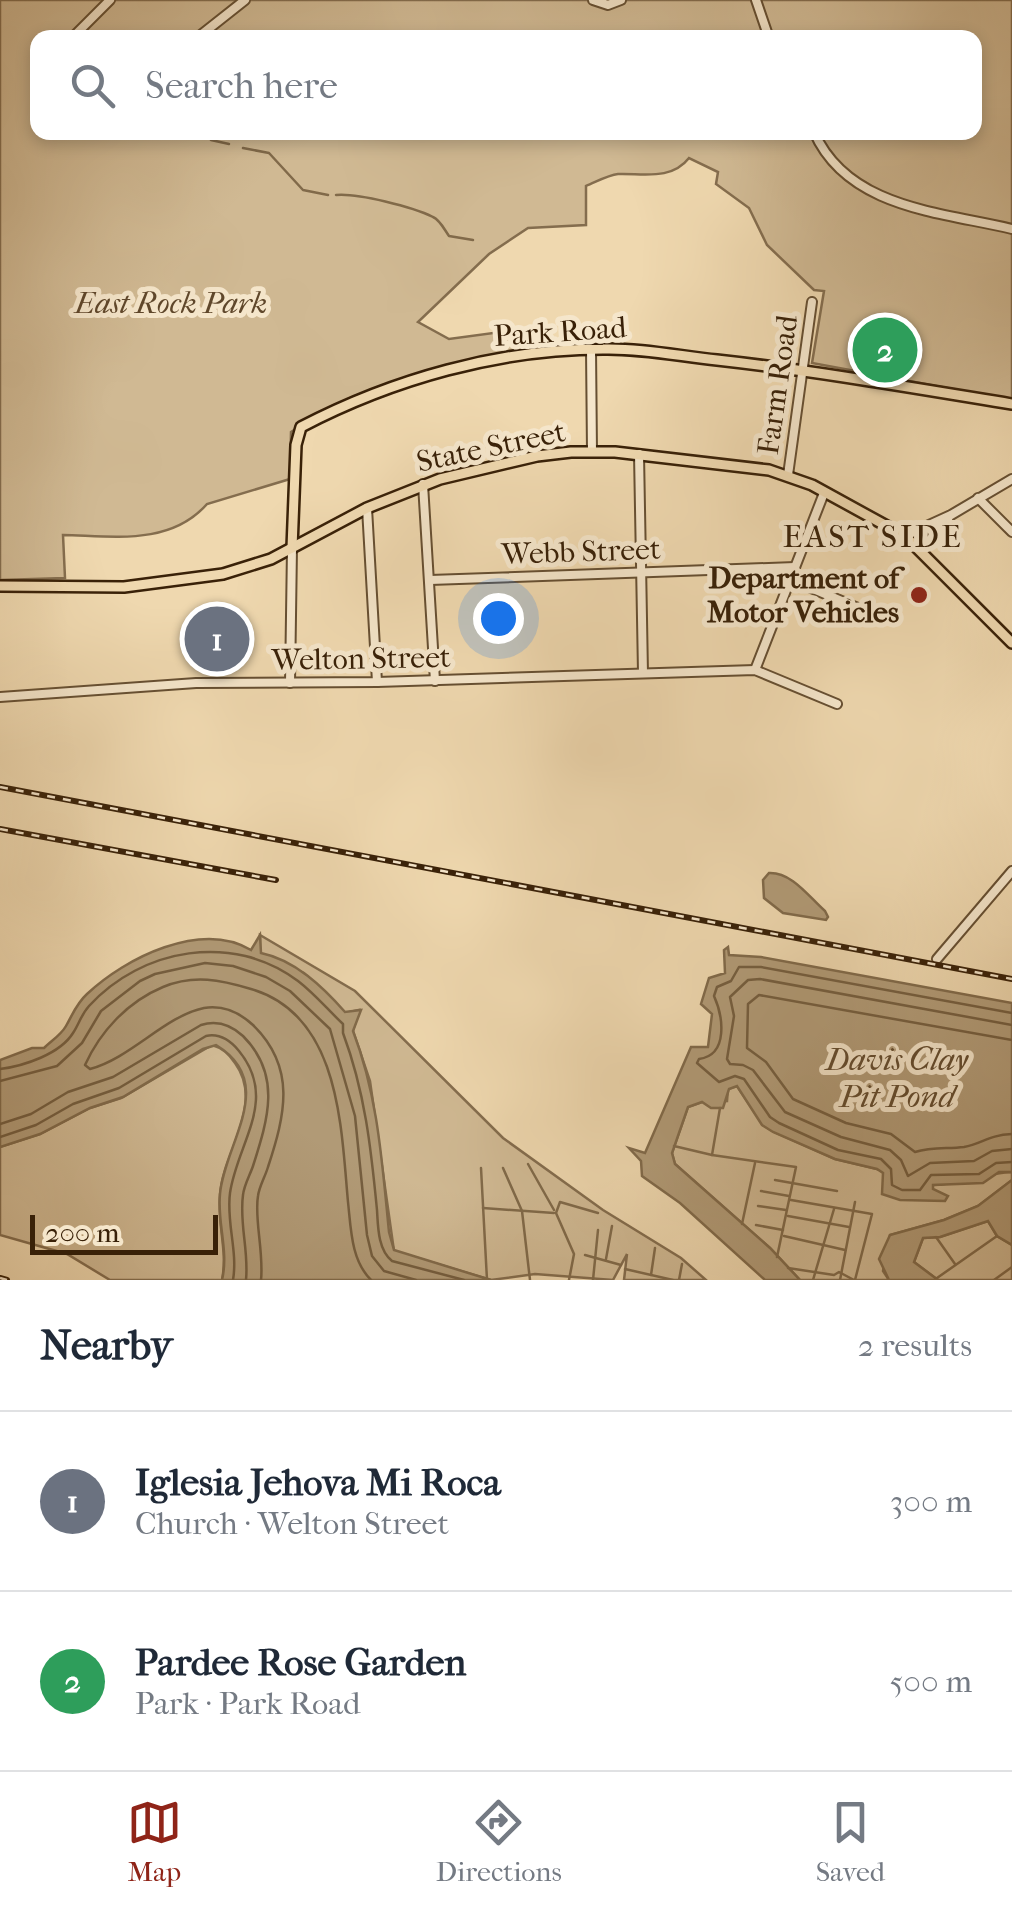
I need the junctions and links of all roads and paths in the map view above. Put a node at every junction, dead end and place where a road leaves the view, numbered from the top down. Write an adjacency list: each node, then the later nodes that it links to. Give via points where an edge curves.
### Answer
1 (110, 0): 6 (street)
2 (244, 0): 7 (street)
3 (593, 0): 4 (street)
4 (622, 0)
5 (756, 0): 8 (street)
6 (80, 30)
7 (206, 30)
8 (765, 30)
9 (818, 140): 10 (street, via 841,170 892,202)
10 (1012, 229)
11 (812, 302): 13 (street, Farm Road)
12 (591, 349): 13 (main road, Park Road); 15 (street); 26 (main road, Park Road, via 522,355 430,375 302,426)
13 (802, 370): 14 (main road, Park Road); 17 (street, Farm Road)
14 (1012, 404)
15 (592, 452): 16 (main road, State Street); 19 (main road, State Street, via 523,459)
16 (639, 454): 17 (main road, State Street); 29 (street)
17 (788, 474): 20 (main road, State Street)
18 (1012, 479): 21 (street)
19 (423, 484): 22 (main road, State Street); 31 (street)
20 (824, 493): 25 (main road, State Street); 28 (street)
21 (978, 498): 23 (street); 24 (street)
22 (367, 508): 26 (main road, State Street); 38 (street)
23 (951, 515): 25 (street); 27 (street)
24 (1012, 532)
25 (905, 536): 27 (main road, State Street)
26 (292, 548): 32 (main road, State Street, via 234,571 169,582); 39 (street)
27 (921, 550): 34 (main road, State Street)
28 (795, 566): 29 (street, Webb Street); 30 (street)
29 (641, 572): 31 (street, Webb Street); 36 (street)
30 (790, 579): 33 (street); 35 (street)
31 (430, 580): 37 (street)
32 (0, 586)
33 (865, 612)
34 (1012, 643)
35 (755, 670): 36 (street, Welton Street); 41 (street, Welton Street)
36 (643, 674): 37 (street, Welton Street)
37 (435, 680): 38 (street, Welton Street)
38 (376, 682): 39 (street, Welton Street)
39 (290, 683): 40 (street, Welton Street)
40 (0, 697)
41 (837, 704)
42 (1012, 871): 43 (street)
43 (937, 959)

